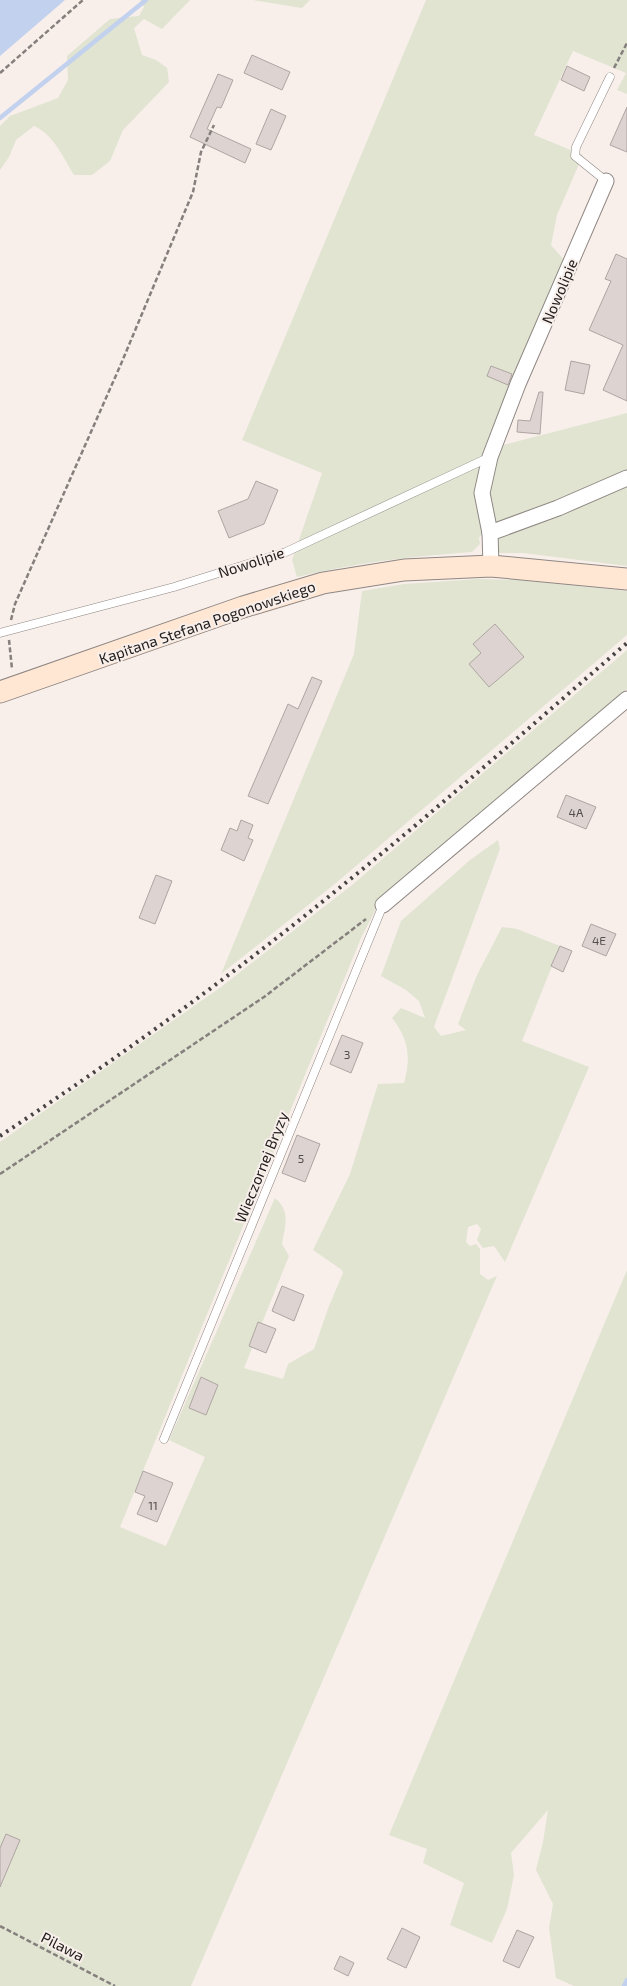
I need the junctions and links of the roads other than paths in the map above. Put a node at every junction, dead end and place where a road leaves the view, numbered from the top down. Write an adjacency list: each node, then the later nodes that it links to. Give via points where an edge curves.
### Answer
1 (610, 77): 2 (lane, via 576,147 575,156)
2 (606, 181): 3 (street, Nowolipie)
3 (490, 457): 5 (street, Nowolipie, via 482,493); 8 (lane, Nowolipie, via 286,552 174,587)
4 (627, 478): 5 (street)
5 (490, 533): 6 (street, Nowolipie)
6 (491, 566): 7 (main road, Kapitana Stefana Pogonowskiego); 9 (main road, Kapitana Stefana Pogonowskiego, via 404,570 323,583 243,607)
7 (627, 578)
8 (0, 633)
9 (7, 691)
10 (627, 699): 11 (street)
11 (383, 906): 12 (lane, Wieczornej Bryzy)
12 (164, 1439)

